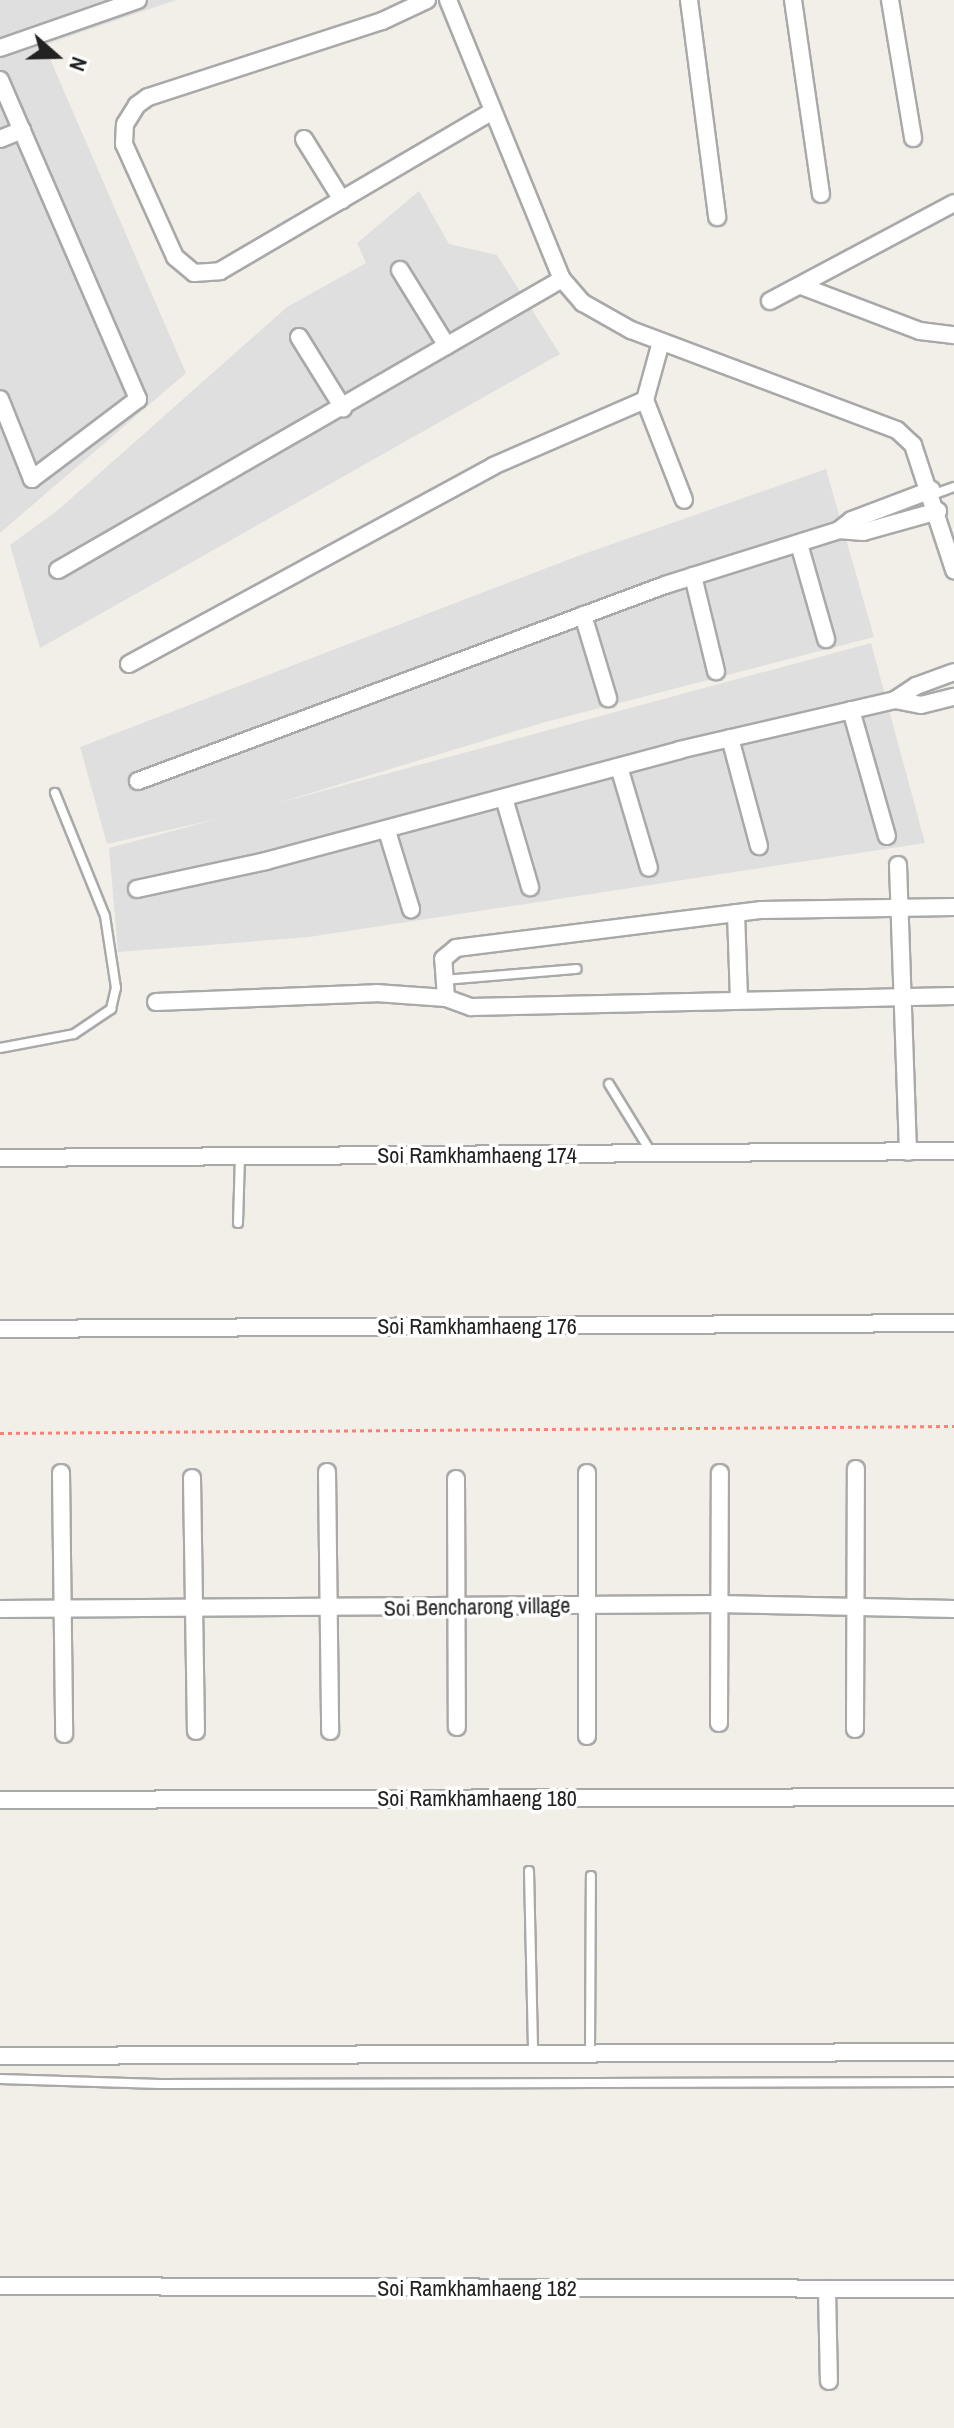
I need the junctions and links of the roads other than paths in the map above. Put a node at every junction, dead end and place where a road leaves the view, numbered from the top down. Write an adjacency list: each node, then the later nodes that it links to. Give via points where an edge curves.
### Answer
1 (138, 0): 7 (street)
2 (427, 0): 15 (street, via 382,21 148,97 125,124 124,144 145,193 175,257 194,273 220,271)
3 (448, 0): 9 (street)
4 (689, 0): 17 (street)
5 (793, 0): 14 (street)
6 (890, 0): 11 (street)
7 (0, 48)
8 (0, 80): 10 (street)
9 (491, 112): 15 (street); 19 (street)
10 (22, 130): 12 (street); 26 (street, via 138,399 32,479)
11 (913, 138)
12 (0, 139)
13 (304, 139): 15 (street)
14 (821, 194)
15 (342, 200)
16 (954, 203): 20 (street)
17 (717, 217)
18 (400, 270): 25 (street)
19 (562, 279): 24 (street, via 604,318); 25 (street)
20 (804, 287): 21 (street); 22 (street, via 920,331)
21 (770, 301)
22 (954, 335)
23 (299, 337): 28 (street)
24 (661, 342): 27 (street); 30 (street, via 897,430 913,445)
25 (447, 346): 28 (street)
26 (0, 399)
27 (645, 400): 31 (street); 38 (street, via 482,472)
28 (343, 408): 33 (street)
29 (954, 487): 30 (lane)
30 (934, 499): 32 (street, via 852,520); 34 (street)
31 (684, 500)
32 (799, 544): 35 (street); 37 (street)
33 (58, 570)
34 (954, 570)
35 (693, 576): 36 (street); 39 (street)
36 (583, 615): 42 (street); 47 (street)
37 (826, 639)
38 (129, 664)
39 (716, 671)
40 (954, 672): 43 (street)
41 (954, 697): 43 (street, via 921,705)
42 (608, 698)
43 (895, 700): 44 (street)
44 (851, 710): 45 (street); 51 (street)
45 (730, 738): 46 (street); 52 (street)
46 (619, 767): 49 (street); 54 (street)
47 (138, 781)
48 (55, 793): 68 (lane, via 105,916 116,988 111,1009 74,1034)
49 (504, 798): 50 (street); 55 (street)
50 (387, 831): 56 (street); 59 (street)
51 (887, 836)
52 (759, 846)
53 (898, 865): 58 (street)
54 (649, 868)
55 (530, 887)
56 (137, 889)
57 (954, 907): 58 (street)
58 (900, 908): 60 (street); 63 (street)
59 (411, 909)
60 (736, 913): 62 (street, via 456,948 443,959); 66 (street)
61 (577, 969): 62 (lane)
62 (444, 980): 65 (street)
63 (903, 996): 64 (street); 66 (street); 71 (street)
64 (954, 996)
65 (446, 998): 66 (street, via 471,1007); 67 (street, via 376,993)
66 (739, 998)
67 (156, 1002)
68 (0, 1048)
69 (609, 1084): 72 (lane)
70 (954, 1151): 71 (street, Soi Ramkhamhaeng 174)
71 (908, 1152): 72 (street, Soi Ramkhamhaeng 174)
72 (653, 1155): 73 (street, Soi Ramkhamhaeng 174)
73 (240, 1157): 74 (street, Soi Ramkhamhaeng 174); 75 (lane)
74 (0, 1158)
75 (238, 1223)
76 (954, 1323): 77 (street, Soi Ramkhamhaeng 176)
77 (0, 1329)
78 (856, 1469): 87 (street)
79 (327, 1472): 90 (street)
80 (61, 1473): 92 (street)
81 (587, 1473): 86 (street)
82 (720, 1473): 85 (street)
83 (192, 1478): 88 (street)
84 (456, 1479): 89 (street)
85 (718, 1604): 86 (street, Soi Bencharong village); 87 (street, Soi Bencharong village); 94 (street)
86 (587, 1605): 89 (street, Soi Bencharong village); 100 (street)
87 (857, 1606): 93 (street, Soi Bencharong village); 96 (street)
88 (195, 1607): 90 (street, Soi Bencharong village); 92 (street, Soi Bencharong village); 97 (street)
89 (457, 1607): 90 (street, Soi Bencharong village); 95 (street)
90 (326, 1608): 98 (street)
91 (0, 1609): 92 (street, Soi Bencharong village)
92 (63, 1609): 99 (street)
93 (954, 1609)
94 (719, 1723)
95 (457, 1727)
96 (855, 1729)
97 (196, 1731)
98 (330, 1731)
99 (64, 1734)
100 (587, 1736)
101 (954, 1797): 102 (street, Soi Ramkhamhaeng 180)
102 (0, 1800)
103 (529, 1871): 106 (lane)
104 (591, 1876): 105 (lane)
105 (590, 2051): 106 (street); 107 (street)
106 (533, 2052): 108 (street)
107 (954, 2052)
108 (0, 2056)
109 (0, 2079): 110 (lane, via 160,2084)
110 (954, 2082)
111 (0, 2286): 112 (street, Soi Ramkhamhaeng 182)
112 (827, 2289): 113 (street, Soi Ramkhamhaeng 182); 114 (street)
113 (954, 2289)
114 (829, 2381)

